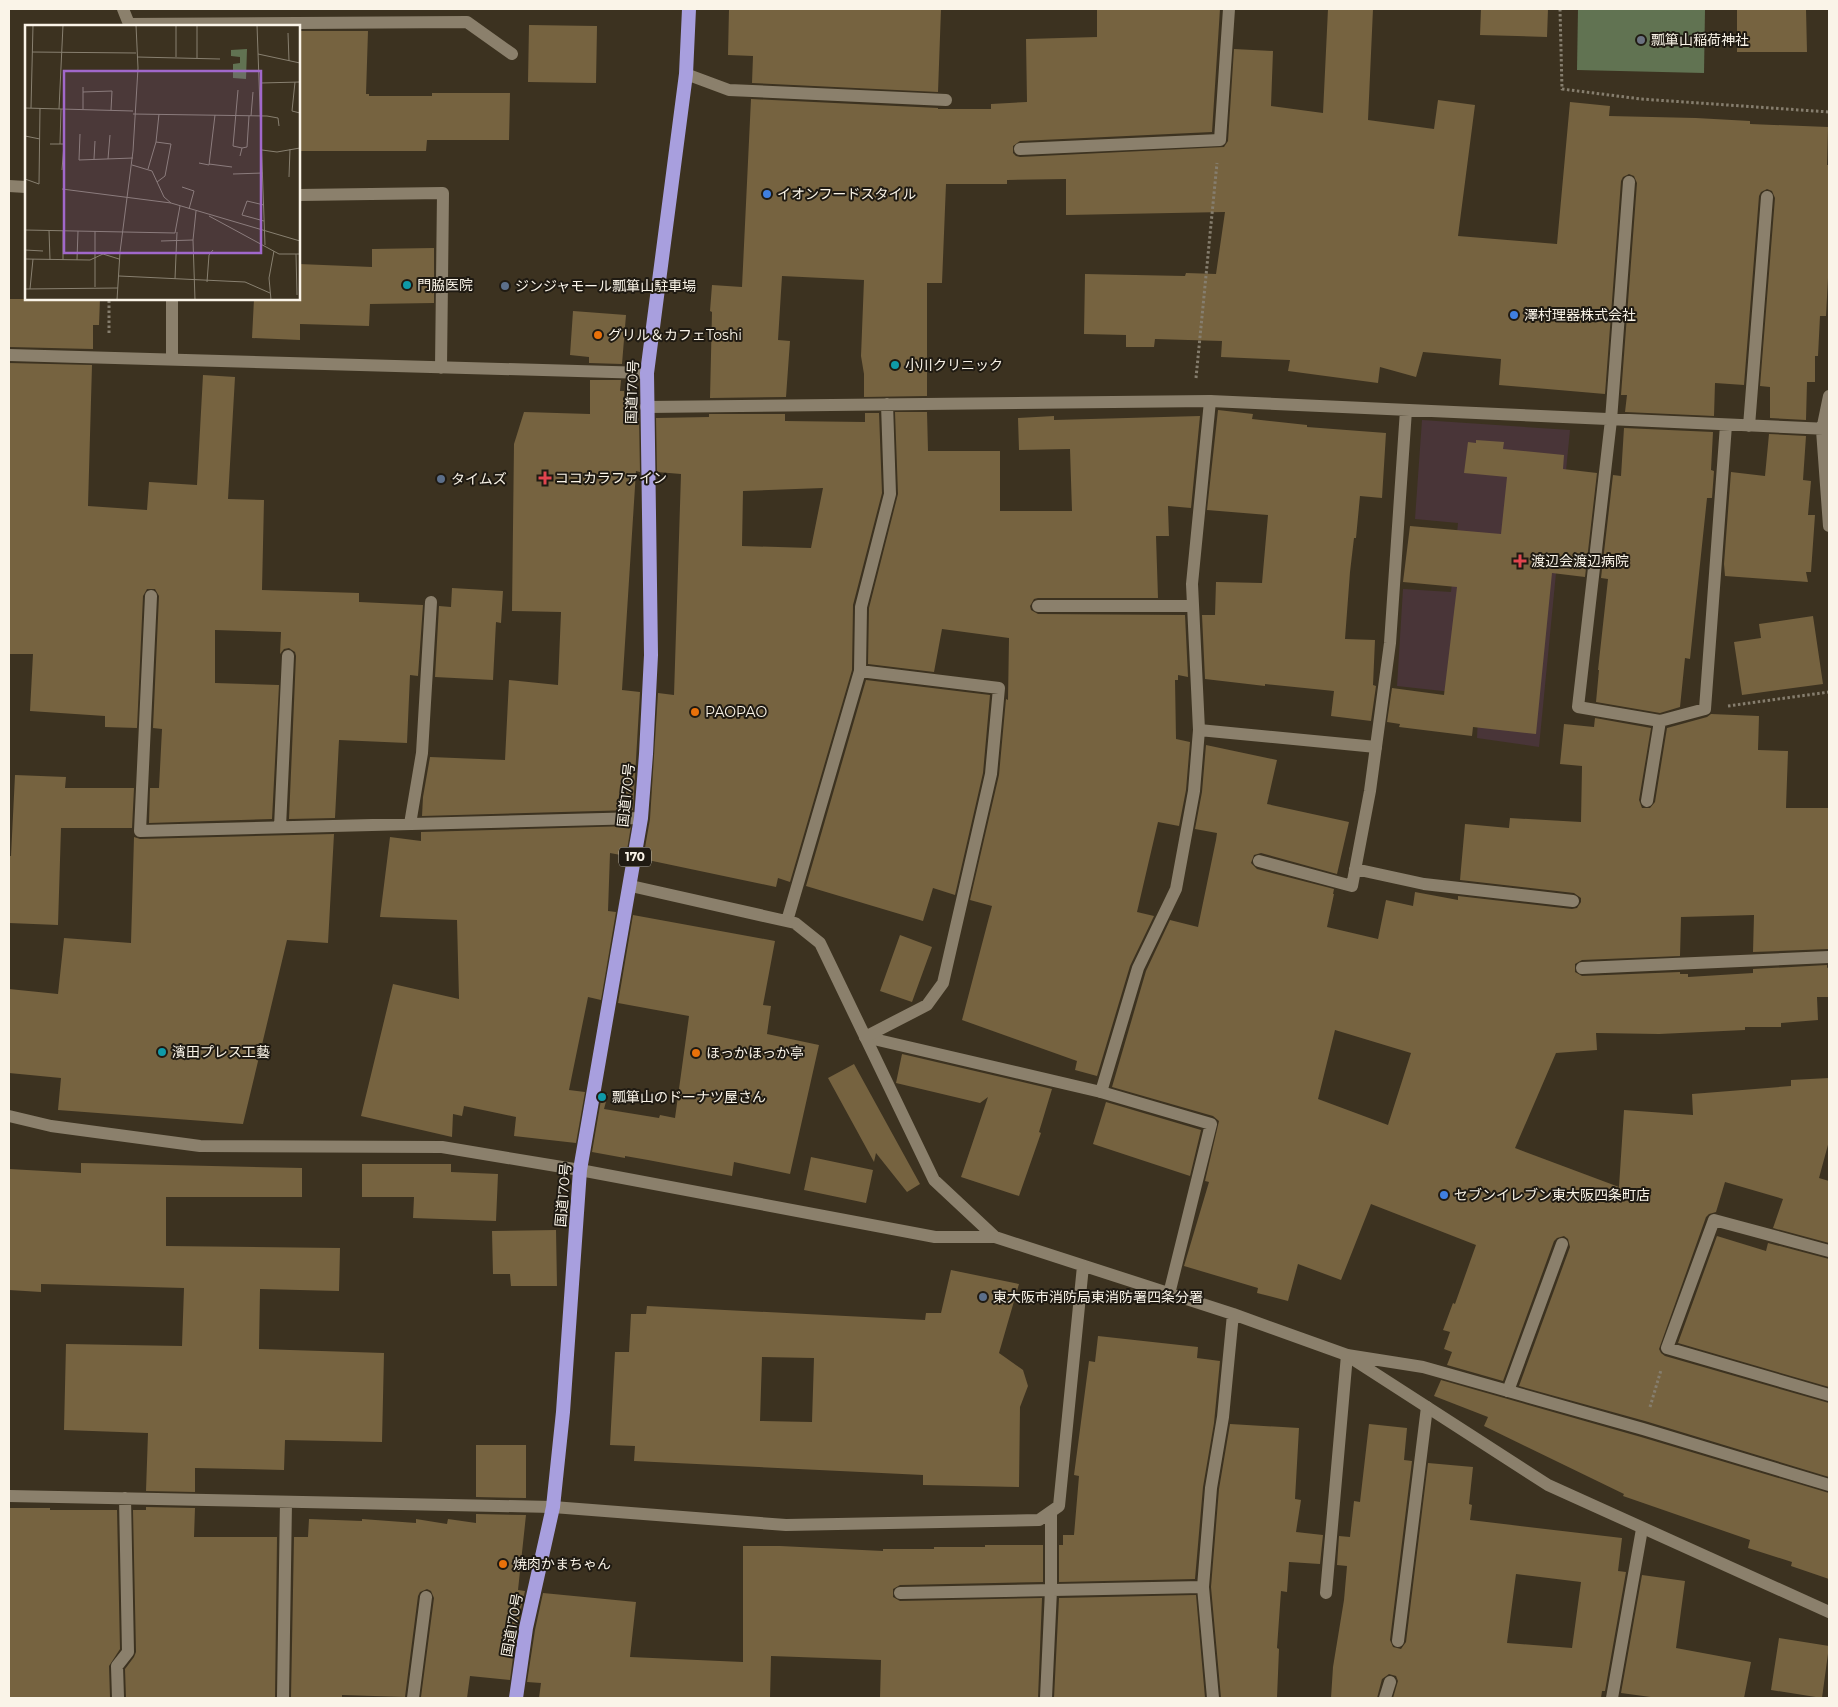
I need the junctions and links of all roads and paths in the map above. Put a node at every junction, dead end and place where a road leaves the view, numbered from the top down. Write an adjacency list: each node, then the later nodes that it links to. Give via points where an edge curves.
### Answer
1 (123, 9): 5 (street, via 129,24 467,22)
2 (689, 9): 6 (highway, 国道170号 / 170)
3 (1229, 9): 9 (street)
4 (1560, 9): 8 (path, via 1562,89 1640,100)
5 (512, 54)
6 (686, 74): 7 (street, via 729,90); 22 (highway, 国道170号 / 170)
7 (946, 100)
8 (1829, 112)
9 (1220, 140): 10 (street); 24 (path)
10 (1020, 149)
11 (1629, 182): 29 (street)
12 (9, 186): 13 (street)
13 (25, 187)
14 (300, 195): 21 (street, via 443,193)
15 (1767, 197): 31 (street)
16 (109, 300): 19 (path)
17 (172, 300): 20 (street)
18 (9, 355): 19 (street)
19 (108, 359): 20 (street)
20 (172, 360): 21 (street)
21 (441, 368): 22 (street)
22 (646, 373): 27 (highway, 国道170号 / 170)
23 (1829, 396): 32 (street)
24 (1194, 401): 25 (street); 26 (street)
25 (1210, 401): 28 (street); 37 (street, via 1192,584)
26 (887, 404): 27 (street); 39 (street, via 890,494 861,607)
27 (646, 407): 46 (highway, 国道170号 / 170, via 651,655)
28 (1406, 410): 29 (street); 44 (street, via 1390,643)
29 (1611, 420): 30 (street); 42 (street, via 1578,707)
30 (1726, 425): 31 (street); 41 (street)
31 (1749, 426): 32 (street)
32 (1826, 429): 33 (street)
33 (1829, 526)
34 (151, 596): 48 (street, via 140,831)
35 (431, 602): 47 (street, via 422,753)
36 (1038, 606): 37 (street)
37 (1193, 606): 43 (street)
38 (288, 656): 48 (street)
39 (860, 671): 53 (street); 56 (street, via 999,688 991,774 943,983 927,1005)
40 (1829, 692): 41 (path)
41 (1705, 709): 42 (street)
42 (1660, 721): 45 (street)
43 (1199, 730): 44 (street); 57 (street, via 1194,791 1176,889 1138,968)
44 (1376, 747): 50 (street)
45 (1647, 802)
46 (641, 818): 47 (street); 51 (highway, 国道170号 / 170)
47 (410, 824): 48 (street)
48 (280, 827)
49 (1259, 861): 50 (street, via 1352,886)
50 (1355, 869): 52 (street, via 1424,884)
51 (630, 886): 53 (street); 59 (highway, 国道170号 / 170)
52 (1573, 902)
53 (787, 921): 56 (street, via 795,923 820,943)
54 (1829, 957): 55 (street)
55 (1582, 968)
56 (865, 1037): 57 (street); 60 (street, via 934,1180)
57 (1101, 1092): 64 (street, via 1211,1124)
58 (9, 1116): 59 (street, via 51,1126 200,1146 442,1147)
59 (580, 1170): 60 (street, via 935,1237); 76 (highway, 国道170号 / 170, via 564,1412)
60 (995, 1237): 63 (street)
61 (1562, 1244): 68 (street)
62 (1829, 1251): 66 (street, via 1714,1220)
63 (1083, 1266): 64 (street); 77 (street, via 1059,1506)
64 (1169, 1294): 65 (street)
65 (1233, 1314): 67 (street); 79 (street, via 1223,1417 1211,1488)
66 (1668, 1348): 69 (street); 71 (path)
67 (1347, 1355): 68 (street, via 1423,1367); 70 (street); 82 (street)
68 (1508, 1391): 71 (street)
69 (1829, 1395)
70 (1427, 1407): 78 (street, via 1548,1485); 85 (street)
71 (1643, 1429): 72 (street)
72 (1829, 1486)
73 (9, 1496): 74 (street)
74 (126, 1498): 75 (street); 87 (street, via 128,1652 116,1666)
75 (286, 1502): 76 (street); 88 (street)
76 (553, 1507): 77 (street, via 786,1525 1039,1520); 90 (highway, 国道170号 / 170, via 526,1628)
77 (1051, 1512): 80 (street)
78 (1642, 1529): 84 (street); 94 (street)
79 (1204, 1588): 80 (street); 92 (street)
80 (1051, 1590): 81 (street); 91 (street)
81 (900, 1593)
82 (1326, 1593)
83 (426, 1597): 89 (street)
84 (1829, 1612)
85 (1398, 1641)
86 (1390, 1682): 93 (street)
87 (118, 1698)
88 (283, 1698)
89 (413, 1698)
90 (516, 1698)
91 (1046, 1698)
92 (1213, 1698)
93 (1385, 1698)
94 (1612, 1698)

